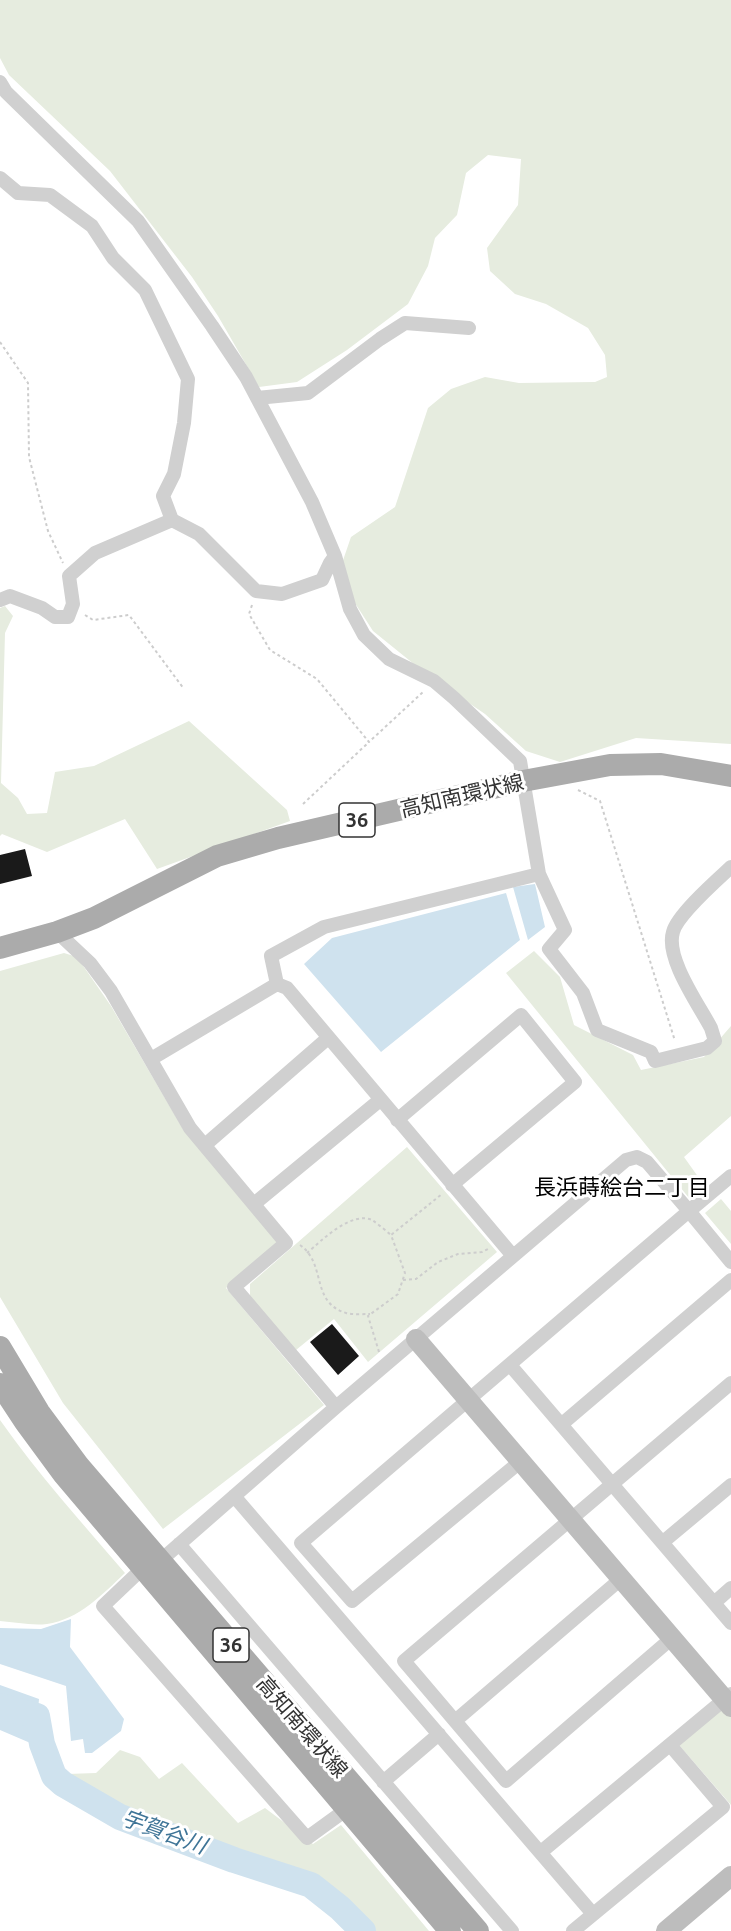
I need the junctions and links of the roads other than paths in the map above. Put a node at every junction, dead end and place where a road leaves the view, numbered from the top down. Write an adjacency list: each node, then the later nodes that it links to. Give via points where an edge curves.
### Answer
1 (2, 89): 4 (street, via 138,221 213,326)
2 (0, 178): 5 (street, via 18,193 50,195 92,226 114,258 145,290 188,379 174,474 163,496)
3 (469, 328): 4 (street, via 405,323 308,393)
4 (257, 398): 6 (street, via 312,502)
5 (172, 520): 6 (street, via 199,534 256,591 282,594 322,580); 7 (street, via 95,553 69,576 73,604 68,617 55,616 10,596)
6 (335, 556): 9 (street, via 350,609 364,635 389,659 434,681 454,698 520,761)
7 (0, 600)
8 (731, 776): 9 (main road, 高知南環状線 / 36, via 661,764 610,765)
9 (523, 781): 11 (street); 12 (main road, 高知南環状線 / 36, via 217,856 94,918)
10 (731, 867): 11 (street, via 684,914 673,930 671,944 674,959 715,1041 707,1048 655,1061 651,1052 597,1030 583,993 549,949 565,930)
11 (539, 874): 14 (street, via 324,927 271,956)
12 (57, 932): 13 (main road, 高知南環状線 / 36); 16 (street, via 90,963 111,991)
13 (0, 948)
14 (277, 984): 15 (street, via 287,988); 16 (street)
15 (328, 1038): 17 (street); 19 (street)
16 (151, 1059): 19 (street, via 190,1128)
17 (380, 1100): 18 (street); 22 (street)
18 (397, 1120): 21 (street); 21 (street, via 520,1015 575,1082)
19 (205, 1145): 22 (street)
20 (731, 1176): 23 (street)
21 (453, 1185): 24 (street)
22 (254, 1204): 33 (street, via 286,1242 234,1287)
23 (689, 1211): 24 (street, via 648,1162 637,1156 626,1160); 25 (street); 29 (street)
24 (513, 1256): 27 (street)
25 (731, 1262)
26 (731, 1280): 34 (street)
27 (416, 1339): 32 (street); 33 (street)
28 (0, 1347): 42 (main road, 高知南環状線 / 36, via 39,1412)
29 (510, 1365): 32 (street); 34 (street)
30 (731, 1383): 36 (street)
31 (0, 1384): 42 (main road, 高知南環状線 / 36, via 64,1475)
32 (468, 1399): 35 (street); 35 (street, via 301,1544 352,1601)
33 (336, 1407): 38 (street)
34 (562, 1424): 36 (street)
35 (522, 1461): 39 (street)
36 (612, 1484): 39 (street); 40 (street)
37 (731, 1485): 40 (street)
38 (234, 1496): 41 (street); 50 (street)
39 (570, 1519): 43 (street); 49 (street, via 404,1661)
40 (663, 1542): 45 (street)
41 (179, 1544): 42 (street); 52 (street)
42 (152, 1564): 53 (main road, 高知南環状線 / 36); 53 (street, via 103,1606 307,1838); 58 (main road, 高知南環状線 / 36)
43 (622, 1578): 47 (street); 49 (street)
44 (731, 1588): 45 (street)
45 (714, 1603): 46 (street)
46 (731, 1623)
47 (672, 1638): 48 (street); 49 (street, via 506,1780)
48 (729, 1700): 51 (street)
49 (455, 1721)
50 (439, 1734): 52 (street); 54 (street)
51 (670, 1745): 54 (street); 56 (street, via 723,1807)
52 (383, 1782): 59 (street)
53 (347, 1809): 57 (main road, 高知南環状線 / 36)
54 (541, 1852): 56 (street)
55 (731, 1876): 61 (street)
56 (593, 1914): 60 (street)
57 (450, 1931)
58 (478, 1931)
59 (512, 1931)
60 (573, 1931)
61 (666, 1931)

